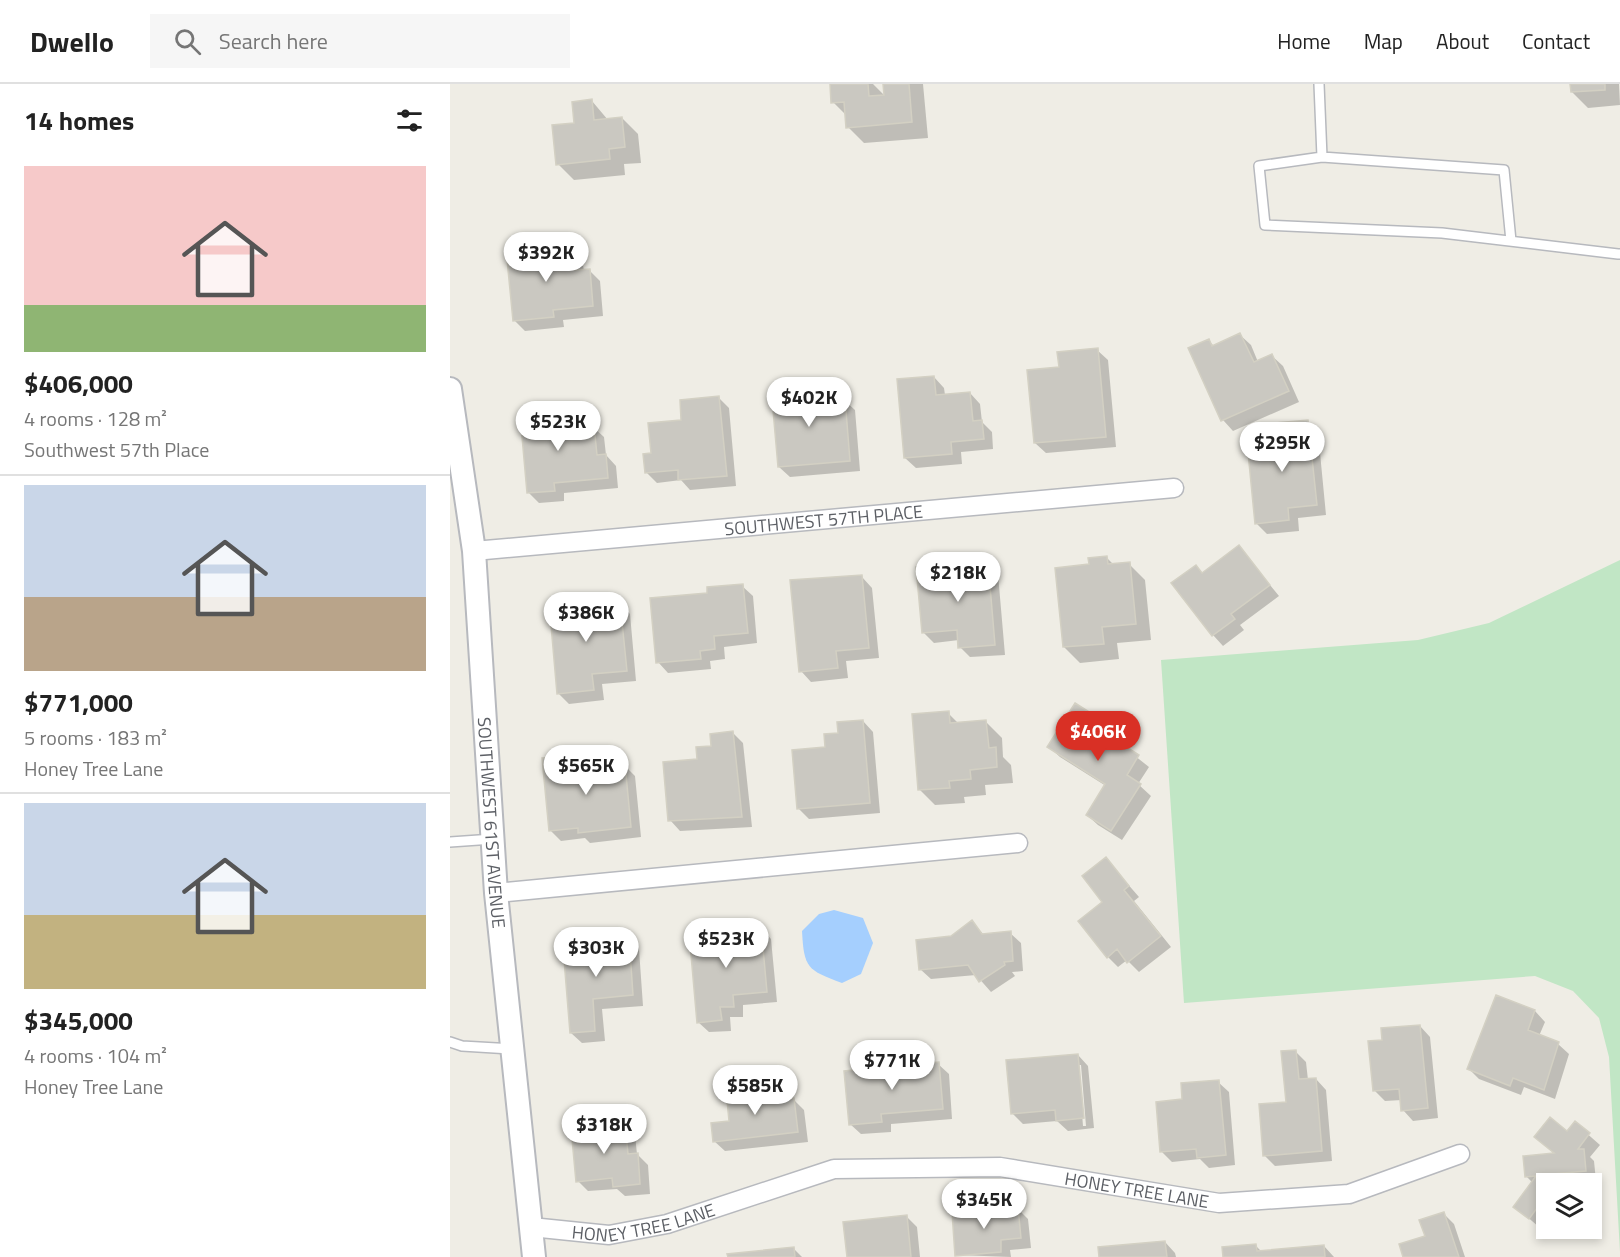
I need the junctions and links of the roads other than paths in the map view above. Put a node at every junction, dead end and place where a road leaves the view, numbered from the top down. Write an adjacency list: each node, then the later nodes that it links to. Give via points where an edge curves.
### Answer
1 (1319, 84): 2 (lane)
2 (1322, 157): 3 (lane, via 1504,170); 3 (lane, via 1259,166 1265,225 1442,233)
3 (1511, 241): 4 (lane)
4 (1620, 254)
5 (450, 389): 6 (street, SOUTHWEST 61ST AVENUE)
6 (457, 488): 8 (street, SOUTHWEST 61ST AVENUE)
7 (1174, 488): 8 (street, SOUTHWEST 57TH PLACE)
8 (474, 551): 9 (street, SOUTHWEST 61ST AVENUE)
9 (493, 839): 10 (lane); 12 (street, SOUTHWEST 61ST AVENUE)
10 (450, 842)
11 (1018, 843): 12 (street)
12 (496, 893): 14 (street, SOUTHWEST 61ST AVENUE)
13 (450, 1042): 14 (lane)
14 (512, 1049): 16 (street, SOUTHWEST 61ST AVENUE)
15 (1460, 1154): 16 (street, HONEY TREE LANE, via 1350,1194 1219,1203 1000,1167 834,1169 667,1224 609,1235)
16 (531, 1227): 17 (street, SOUTHWEST 61ST AVENUE)
17 (534, 1257)

